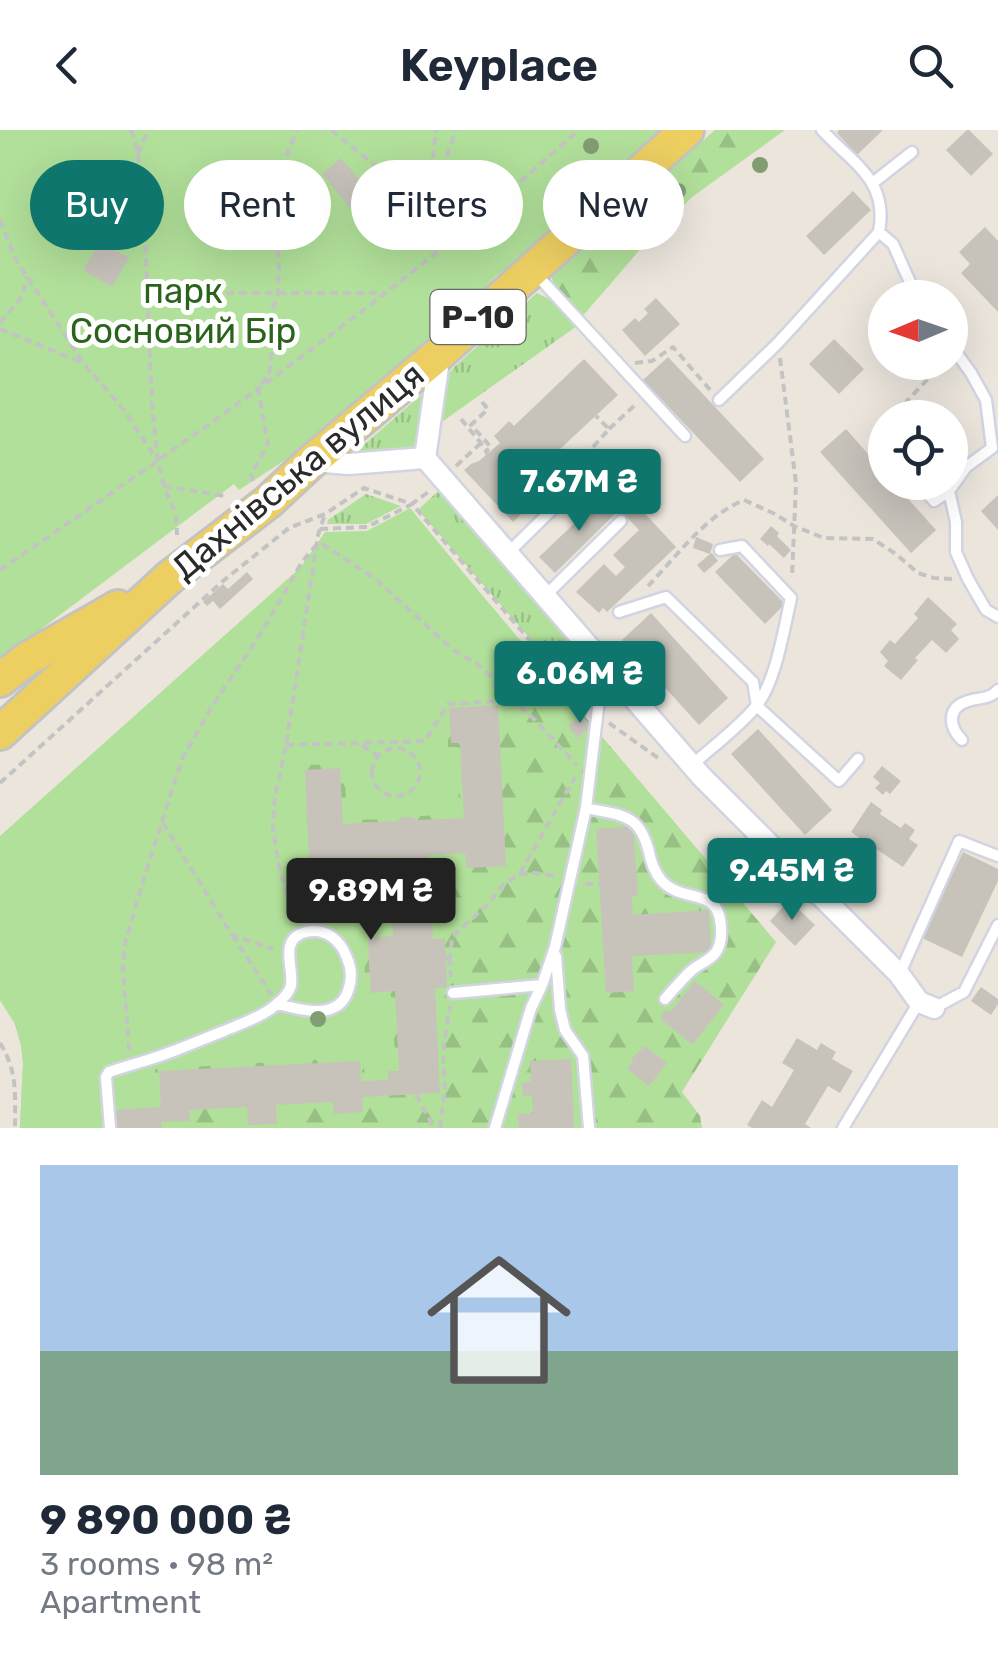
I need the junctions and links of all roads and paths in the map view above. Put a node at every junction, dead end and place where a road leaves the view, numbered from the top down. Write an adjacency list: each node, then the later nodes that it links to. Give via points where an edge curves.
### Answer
1 (131, 130): 11 (path)
2 (148, 130): 11 (path)
3 (296, 130): 25 (path, via 272,200)
4 (331, 130): 12 (path)
5 (436, 130): 13 (path)
6 (456, 130): 14 (path)
7 (578, 130): 15 (path)
8 (687, 130): 20 (main road, Дахнівська вулиця / Р-10)
9 (825, 131): 16 (lane)
10 (912, 152): 16 (lane)
11 (138, 154): 24 (path)
12 (369, 160)
13 (433, 160)
14 (445, 160)
15 (523, 178)
16 (874, 182): 18 (lane, via 883,213)
17 (0, 220): 21 (path)
18 (880, 232): 22 (lane); 27 (lane)
19 (439, 250): 23 (path)
20 (531, 269): 28 (main road, Дахнівська вулиця / Р-10); 30 (lane)
21 (27, 276): 26 (path); 29 (path)
22 (910, 280)
23 (385, 292): 25 (path); 33 (path)
24 (148, 293): 25 (path); 47 (path)
25 (278, 294): 33 (path, via 268,373)
26 (0, 326): 29 (path)
27 (778, 343): 35 (lane); 66 (path, via 796,483)
28 (440, 353): 44 (street); 46 (main road, Дахнівська вулиця / Р-10)
29 (84, 364): 47 (path)
30 (620, 364): 34 (lane); 35 (path, via 652,361 673,347)
31 (968, 370): 43 (lane, via 986,400)
32 (927, 380): 36 (path)
33 (258, 389): 47 (path); 50 (path, via 268,444)
34 (648, 393): 40 (path); 41 (lane)
35 (719, 400)
36 (908, 400)
37 (482, 402): 42 (path, via 488,410 471,425 491,447 486,453)
38 (596, 416): 40 (path)
39 (460, 419): 42 (path)
40 (609, 429): 45 (path)
41 (685, 436)
42 (481, 443): 48 (path)
43 (995, 451): 49 (lane)
44 (425, 458): 46 (street); 62 (street)
45 (582, 458): 62 (lane, via 594,469)
46 (312, 461): 64 (main road, Дахнівська вулиця / Р-10)
47 (158, 462): 51 (path); 63 (path)
48 (457, 465)
49 (968, 466)
50 (251, 474)
51 (164, 486): 53 (path); 59 (path)
52 (432, 489): 55 (path)
53 (225, 496)
54 (951, 500): 68 (lane, via 956,552 986,610)
55 (412, 504): 56 (path, via 364,488); 58 (path, via 367,527); 74 (path)
56 (325, 514): 58 (path); 84 (path, via 290,528 223,581)
57 (620, 521): 65 (lane)
58 (320, 529): 60 (path)
59 (178, 536)
60 (316, 544): 72 (path, via 377,580 444,643 489,674); 79 (path); 86 (path, via 182,760)
61 (720, 550): 66 (lane, via 742,546)
62 (508, 553): 65 (street)
63 (0, 570)
64 (170, 577): 70 (main road); 75 (main road, Дахнівська вулиця / Р-10)
65 (545, 597): 69 (street)
66 (791, 598): 73 (lane)
67 (619, 612): 73 (lane, via 666,597 752,682)
68 (998, 617)
69 (604, 666): 74 (lane); 83 (street)
70 (0, 680)
71 (998, 690): 77 (lane, via 966,701 952,715 952,731)
72 (505, 701): 76 (path, via 448,704); 88 (path, via 532,717 579,768)
73 (757, 706): 82 (lane, via 839,781); 83 (lane)
74 (598, 715): 83 (path, via 688,777); 85 (lane)
75 (0, 734)
76 (425, 740): 78 (path); 80 (path)
77 (962, 740)
78 (358, 742): 79 (path); 81 (path)
79 (286, 744): 92 (path, via 273,828 280,873)
80 (410, 752): 81 (path, via 392,748); 81 (path, via 420,775 413,790 397,796 376,785 372,770)
81 (378, 756)
82 (858, 759)
83 (697, 771): 96 (street)
84 (0, 783)
85 (586, 808): 89 (lane); 99 (lane, via 638,824 664,884 708,901 719,916 719,948)
86 (163, 823): 93 (path); 103 (path, via 124,957)
87 (998, 856): 96 (lane, via 959,840)
88 (520, 874): 89 (path); 98 (path, via 452,938 447,957)
89 (570, 880): 90 (path); 94 (lane)
90 (600, 884)
91 (998, 925): 101 (lane, via 964,992)
92 (304, 932): 95 (lane); 100 (lane, via 328,934 340,943 350,967 348,991 326,1010)
93 (232, 935): 95 (path); 100 (path)
94 (555, 947): 97 (lane); 109 (lane, via 565,1030 583,1056)
95 (288, 954): 100 (lane, via 292,984)
96 (899, 974): 101 (street)
97 (542, 985): 98 (lane); 108 (lane)
98 (453, 992): 107 (path)
99 (665, 998)
100 (278, 1004): 106 (lane, via 109,1072)
101 (927, 1005): 110 (lane)
102 (0, 1043): 105 (path, via 15,1078)
103 (129, 1054)
104 (416, 1094): 107 (path)
105 (15, 1128)
106 (110, 1128)
107 (437, 1128)
108 (495, 1128)
109 (588, 1128)
110 (842, 1128)

